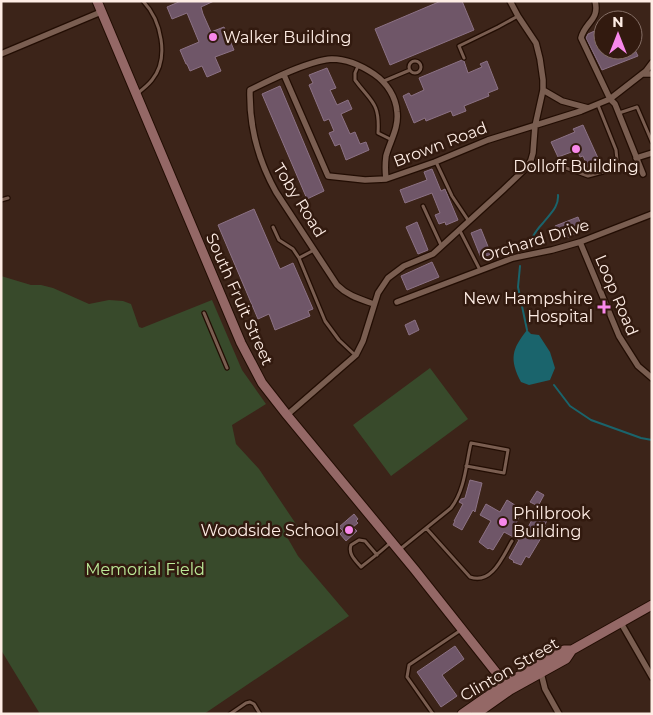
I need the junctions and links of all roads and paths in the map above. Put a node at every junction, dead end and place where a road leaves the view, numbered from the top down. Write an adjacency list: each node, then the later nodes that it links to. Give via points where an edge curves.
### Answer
1 (97, 1): 5 (street, South Fruit Street)
2 (142, 1): 17 (lane, via 152,12 159,28 161,63 153,79)
3 (510, 1): 6 (street)
4 (595, 1): 18 (street, via 594,18 583,30 581,38)
5 (101, 12): 7 (street); 17 (street, South Fruit Street)
6 (518, 16): 8 (lane, via 459,46); 16 (street, via 536,44)
7 (1, 54)
8 (464, 58)
9 (652, 63): 12 (street, Brown Road)
10 (358, 65): 14 (street, Toby Road, via 323,60); 15 (street, Toby Road); 23 (lane, via 354,80 377,110 378,133)
11 (410, 70): 15 (lane)
12 (642, 74): 13 (street); 18 (street, Brown Road)
13 (652, 74)
14 (284, 75): 30 (street, Brown Road, via 328,176); 40 (street, Toby Road, via 250,90 251,122 267,176)
15 (383, 82): 23 (street, Toby Road, via 397,111)
16 (544, 90): 20 (street, via 558,99); 22 (street)
17 (136, 96): 49 (street, South Fruit Street, via 241,343 262,383)
18 (610, 99): 19 (street, Brown Road); 21 (street)
19 (597, 104): 20 (street, Brown Road); 28 (lane, via 616,150 614,165 588,176 566,168)
20 (588, 108): 22 (street, Brown Road)
21 (619, 114): 24 (lane, via 637,107); 26 (street)
22 (535, 126): 27 (street, Brown Road); 28 (street, via 533,153)
23 (392, 140): 30 (street, Toby Road, via 386,156)
24 (652, 142)
25 (652, 153): 26 (street)
26 (636, 158): 29 (street)
27 (436, 161): 30 (street, Brown Road); 35 (lane, via 452,196)
28 (526, 167): 35 (street)
29 (643, 174)
30 (386, 179)
31 (8, 198): 32 (lane)
32 (1, 200)
33 (423, 206): 39 (lane)
34 (652, 214): 38 (street, Orchard Drive)
35 (468, 220): 37 (street)
36 (273, 227): 41 (lane, via 279,240 294,249)
37 (459, 229): 39 (street); 42 (lane)
38 (580, 242): 42 (street, Orchard Drive, via 513,258); 48 (street, Loop Road, via 619,336 638,366)
39 (442, 246): 44 (street, via 433,254 392,274)
40 (314, 250): 41 (lane); 44 (street, Toby Road, via 344,292)
41 (298, 258): 46 (lane, via 325,321)
42 (480, 270): 43 (street, Orchard Drive)
43 (397, 302)
44 (374, 304): 46 (street)
45 (204, 314): 47 (lane)
46 (356, 355): 49 (street)
47 (228, 368)
48 (652, 378)
49 (286, 415): 53 (street, South Fruit Street)
50 (466, 466): 50 (lane, via 471,443 508,450 504,473); 51 (lane, via 456,501)
51 (426, 528): 52 (lane, via 470,577 476,579 495,569); 54 (lane)
52 (512, 541)
53 (392, 542): 54 (street, South Fruit Street); 55 (lane)
54 (398, 550): 58 (street, South Fruit Street)
55 (377, 555): 55 (lane, via 366,541 351,544 350,553 361,567)
56 (652, 605): 57 (street, Clinton Street)
57 (621, 624): 59 (street, Clinton Street); 61 (street)
58 (462, 630): 62 (street, South Fruit Street); 66 (lane, via 410,665 407,677)
59 (572, 650): 60 (street, Clinton Street, via 566,659); 62 (street, Clinton Street, via 564,650)
60 (541, 673): 62 (street, Clinton Street); 63 (street, via 545,690)
61 (652, 677)
62 (508, 687): 67 (street, Clinton Street); 68 (street, Clinton Street)
63 (558, 712)
64 (230, 714): 65 (lane, via 250,702)
65 (260, 714)
66 (433, 714)
67 (462, 714)
68 (476, 714)

